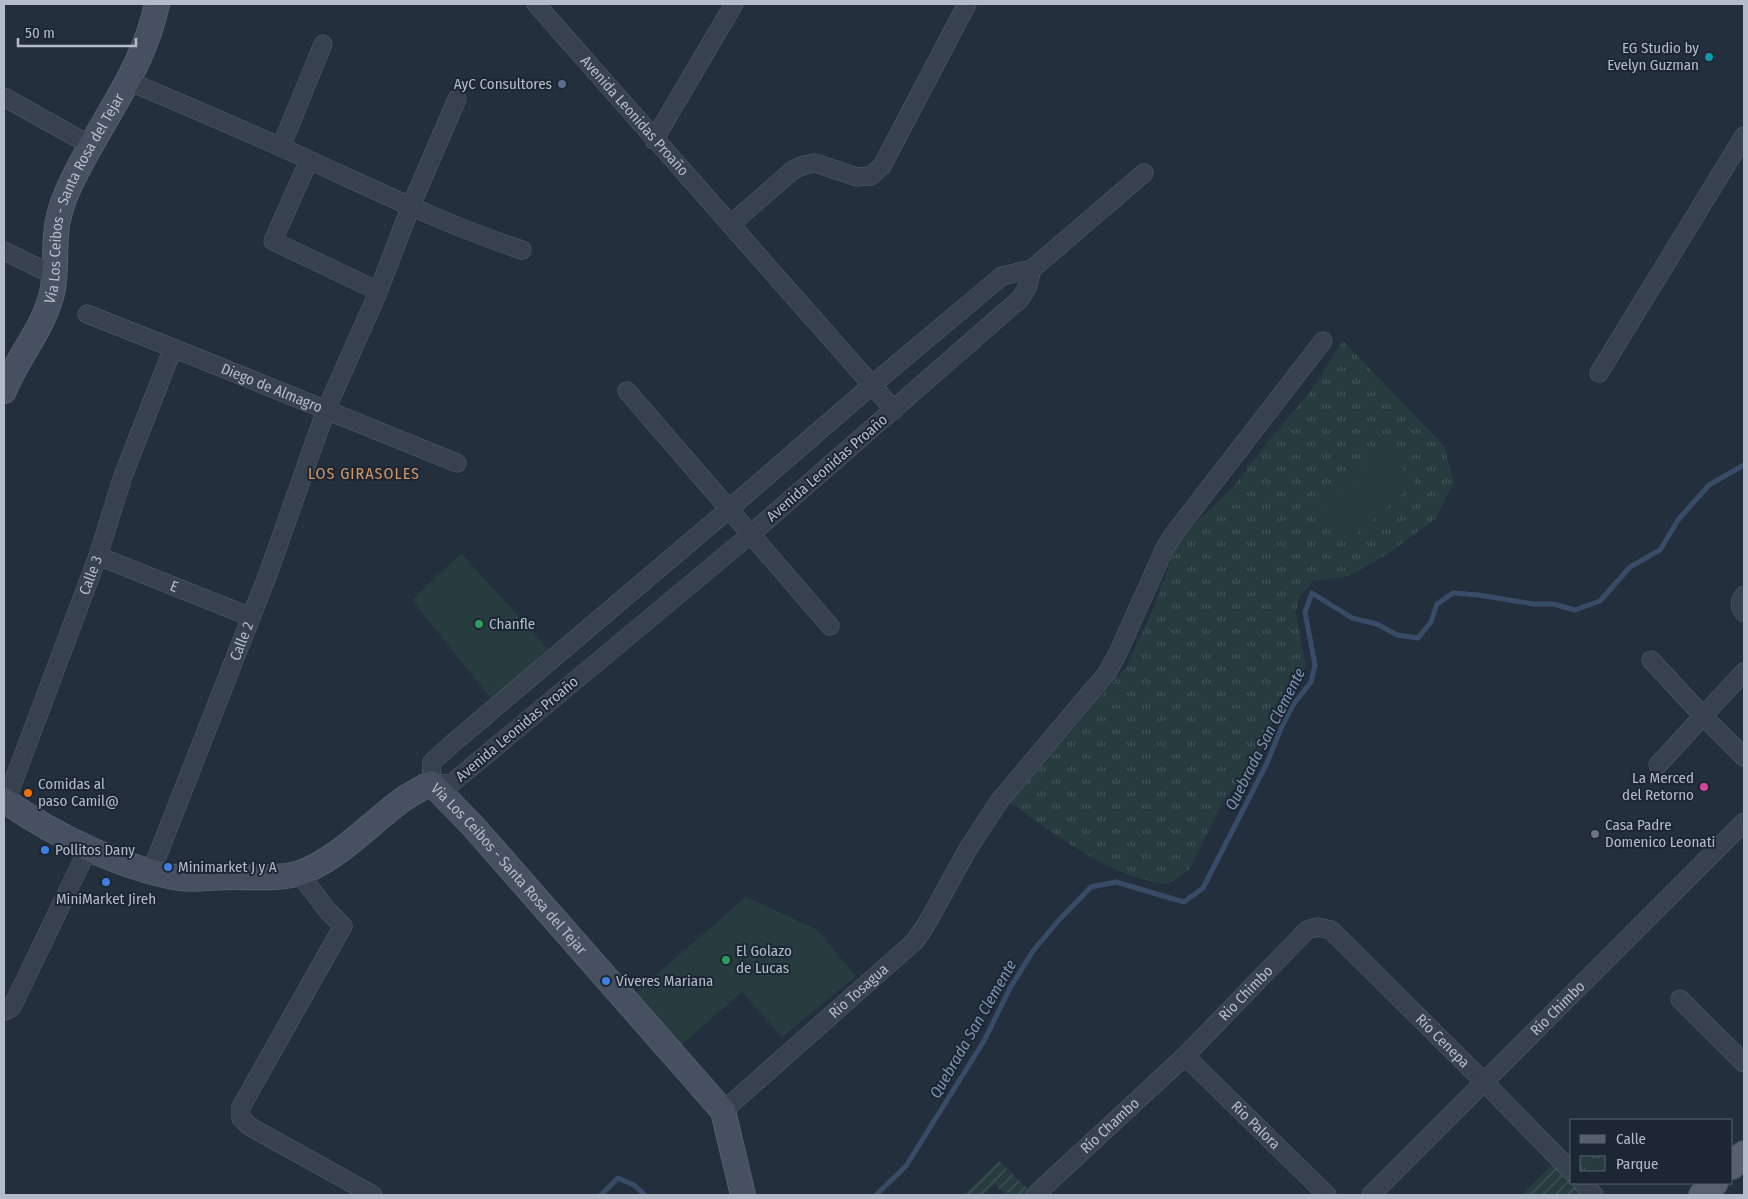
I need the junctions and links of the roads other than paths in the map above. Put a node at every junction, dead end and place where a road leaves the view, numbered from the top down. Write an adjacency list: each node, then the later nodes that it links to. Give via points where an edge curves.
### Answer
1 (157, 4): 6 (main road, Via Los Ceibos - Santa Rosa del Tejar, via 145,46)
2 (536, 4): 10 (street, Avenida Leonidas Proaño)
3 (734, 4): 10 (street)
4 (967, 4): 16 (street, via 882,166 871,176 857,177 816,163 804,165 793,170)
5 (323, 44): 12 (street)
6 (128, 81): 11 (main road, Via Los Ceibos - Santa Rosa del Tejar); 12 (street)
7 (4, 97): 11 (street)
8 (457, 99): 15 (street, Calle 2)
9 (1744, 136): 25 (street)
10 (654, 140): 16 (street, Avenida Leonidas Proaño)
11 (90, 145): 20 (main road, Via Los Ceibos - Santa Rosa del Tejar, via 59,214)
12 (280, 147): 13 (street)
13 (309, 160): 15 (street); 21 (street, via 273,241)
14 (1144, 173): 19 (street)
15 (411, 206): 18 (street); 21 (street, Calle 2)
16 (731, 224): 26 (street, Avenida Leonidas Proaño)
17 (4, 250): 20 (street)
18 (522, 250)
19 (1032, 269): 26 (street, via 1002,276); 30 (street, via 1020,299)
20 (55, 276): 27 (main road, Via Los Ceibos - Santa Rosa del Tejar, via 50,300)
21 (378, 291): 29 (street, Calle 2)
22 (87, 314): 24 (street, Diego de Almagro)
23 (1323, 341): 56 (street, Rio Tosagua, via 1173,535 1107,673 1000,800 915,941)
24 (174, 348): 29 (street, Diego de Almagro); 34 (street, Calle 3, via 123,476)
25 (1599, 373)
26 (872, 385): 30 (street, Avenida Leonidas Proaño); 32 (street, Avenida Leonidas Proaño)
27 (4, 391)
28 (627, 391): 32 (street)
29 (326, 410): 31 (street, Diego de Almagro); 37 (street, Calle 2)
30 (894, 410): 33 (street, Avenida Leonidas Proaño)
31 (456, 463)
32 (729, 508): 33 (street); 44 (street, Avenida Leonidas Proaño, via 432,762)
33 (751, 534): 38 (street); 44 (street, Avenida Leonidas Proaño, via 451,784)
34 (98, 556): 37 (street, E); 45 (street, Calle 3)
35 (1744, 596): 36 (street, via 1740,599 1740,606)
36 (1744, 613)
37 (251, 617): 48 (street, Calle 2)
38 (830, 626)
39 (1651, 660): 41 (street)
40 (1744, 672): 41 (street)
41 (1703, 716): 42 (street); 43 (street)
42 (1744, 756)
43 (1658, 765)
44 (431, 783): 49 (main road, Via Los Ceibos - Santa Rosa del Tejar, via 405,798 320,863); 56 (main road, Via Los Ceibos - Santa Rosa del Tejar, via 472,825)
45 (5, 800): 47 (main road, Via Los Ceibos - Santa Rosa del Tejar)
46 (1744, 822): 55 (street, Río Chimbo)
47 (88, 849): 48 (main road, Via Los Ceibos - Santa Rosa del Tejar); 52 (street, via 12,1007)
48 (151, 872): 49 (main road, Via Los Ceibos - Santa Rosa del Tejar, via 196,879)
49 (299, 873): 62 (street, via 343,926 241,1107 241,1118 249,1126)
50 (1307, 930): 53 (street, Rio Chimbo); 55 (street, Río Cenepa, via 1318,927 1331,930)
51 (1680, 999): 54 (street)
52 (4, 1011)
53 (1185, 1056): 64 (street, Río Chambo); 65 (street, Río Palora)
54 (1744, 1063)
55 (1484, 1082): 59 (street, Río Cenepa); 66 (street, Río Chimbo)
56 (723, 1111): 63 (main road, Via Los Ceibos - Santa Rosa del Tejar)
57 (1744, 1154): 58 (main road)
58 (1733, 1165)
59 (1570, 1170)
60 (1583, 1184): 67 (street)
61 (1714, 1184): 68 (main road)
62 (373, 1195)
63 (742, 1195)
64 (1035, 1195)
65 (1326, 1195)
66 (1371, 1195)
67 (1594, 1195)
68 (1702, 1195)

